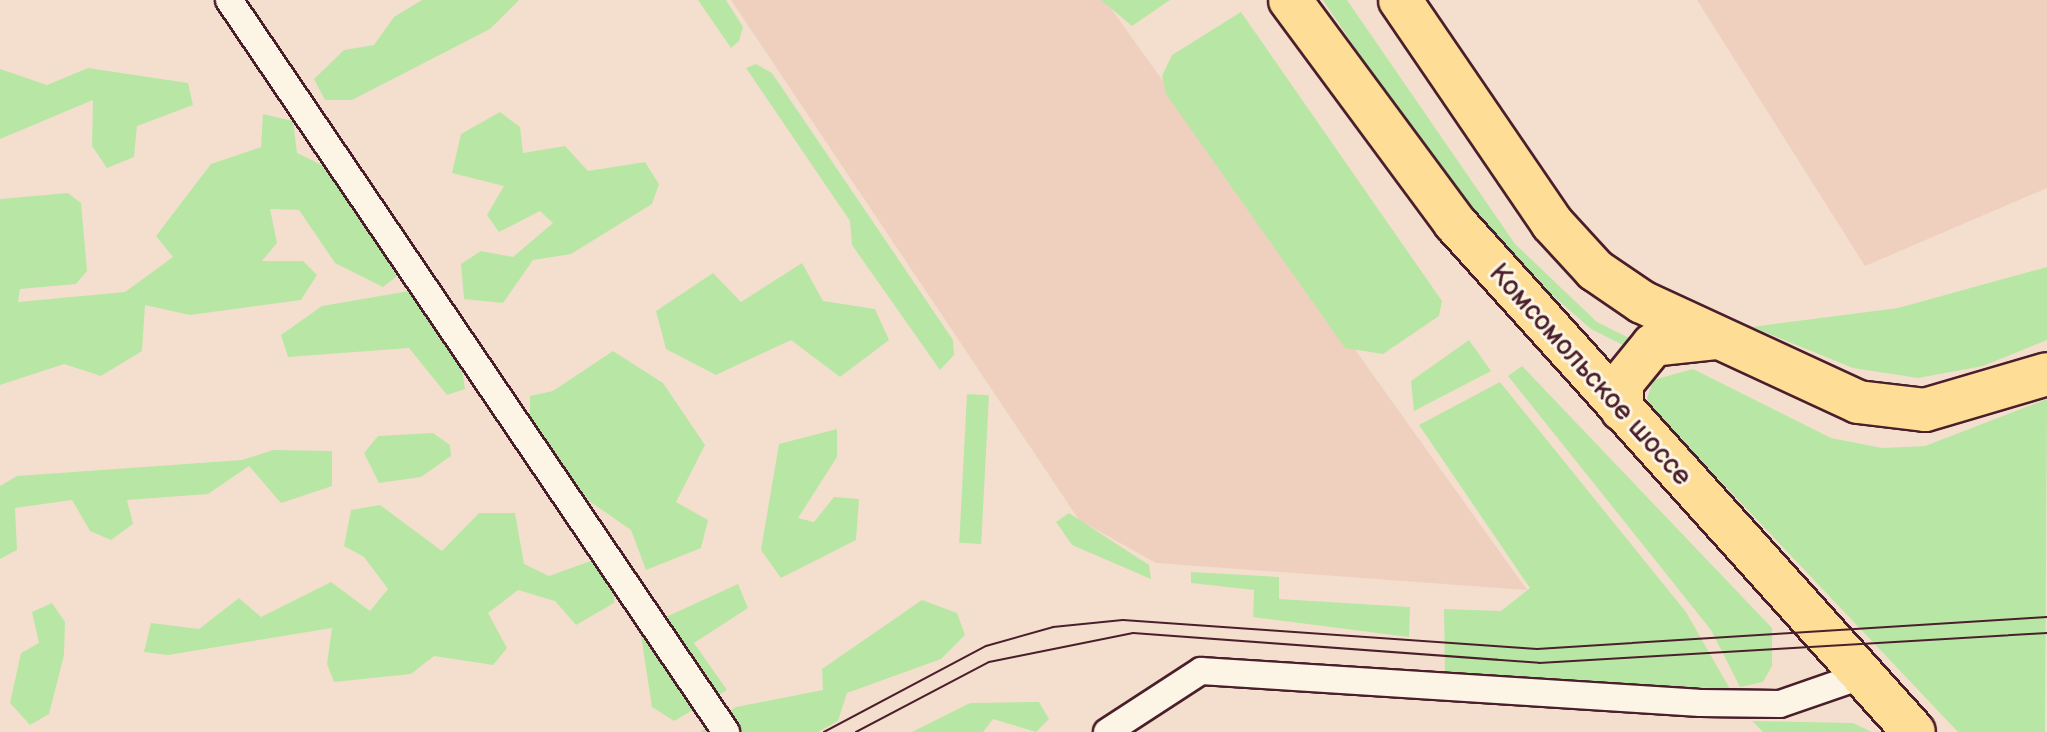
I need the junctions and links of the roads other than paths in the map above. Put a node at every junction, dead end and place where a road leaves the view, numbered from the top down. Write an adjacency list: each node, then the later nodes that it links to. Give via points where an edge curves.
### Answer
1 (229, 0): 8 (street)
2 (1290, 0): 6 (main road, Комсомольское шоссе, via 1455,223)
3 (1400, 0): 4 (main road, via 1552,223 1595,270 1642,302)
4 (1721, 338): 5 (main road, via 1858,402 1891,408 1964,404); 6 (main road, via 1653,345 1622,383)
5 (2047, 374)
6 (1622, 410): 7 (main road, Комсомольское шоссе)
7 (1861, 676): 9 (street, via 1780,704 1201,671); 10 (main road, Комсомольское шоссе)
8 (726, 732)
9 (1107, 732)
10 (1914, 732)

